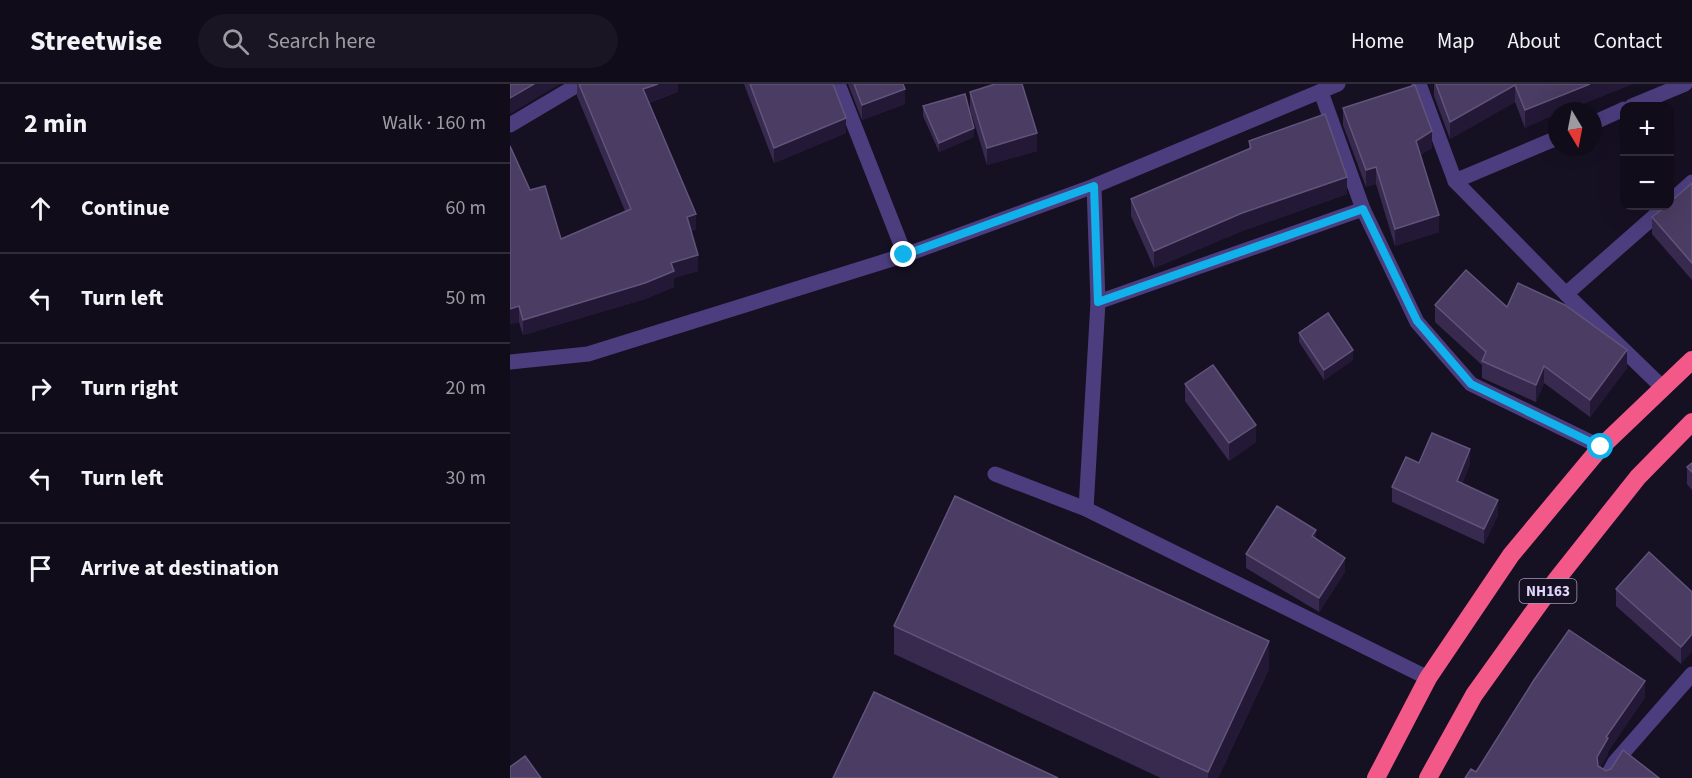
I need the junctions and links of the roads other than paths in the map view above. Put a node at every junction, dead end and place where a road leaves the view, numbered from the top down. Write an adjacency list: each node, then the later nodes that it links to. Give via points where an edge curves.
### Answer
1 (579, 84): 10 (street)
2 (838, 84): 18 (street)
3 (1338, 84): 6 (street)
4 (1419, 84): 12 (street)
5 (1685, 84): 7 (street)
6 (1321, 92): 14 (street); 16 (street)
7 (1642, 102)
8 (1620, 112): 9 (street)
9 (1602, 119)
10 (510, 125)
11 (1548, 142): 12 (street)
12 (1455, 181): 19 (street)
13 (1692, 183): 15 (street)
14 (1094, 186): 18 (street); 20 (street)
15 (1674, 199)
16 (1363, 209): 20 (street); 25 (street, via 1417,321 1471,384)
17 (1661, 210): 19 (street)
18 (904, 255): 21 (street, via 588,354)
19 (1566, 294): 23 (street)
20 (1098, 302): 27 (street)
21 (511, 358)
22 (1692, 360): 23 (highway, NH163)
23 (1662, 387): 25 (highway, NH163)
24 (1692, 422): 31 (highway, NH163, via 1638,477 1557,579 1474,695)
25 (1601, 447): 29 (highway, NH163, via 1511,555)
26 (995, 474): 27 (street)
27 (1086, 509): 29 (street)
28 (1692, 674): 32 (street, via 1615,762)
29 (1428, 678): 30 (highway, NH163)
30 (1376, 778)
31 (1428, 778)
32 (1606, 778)

